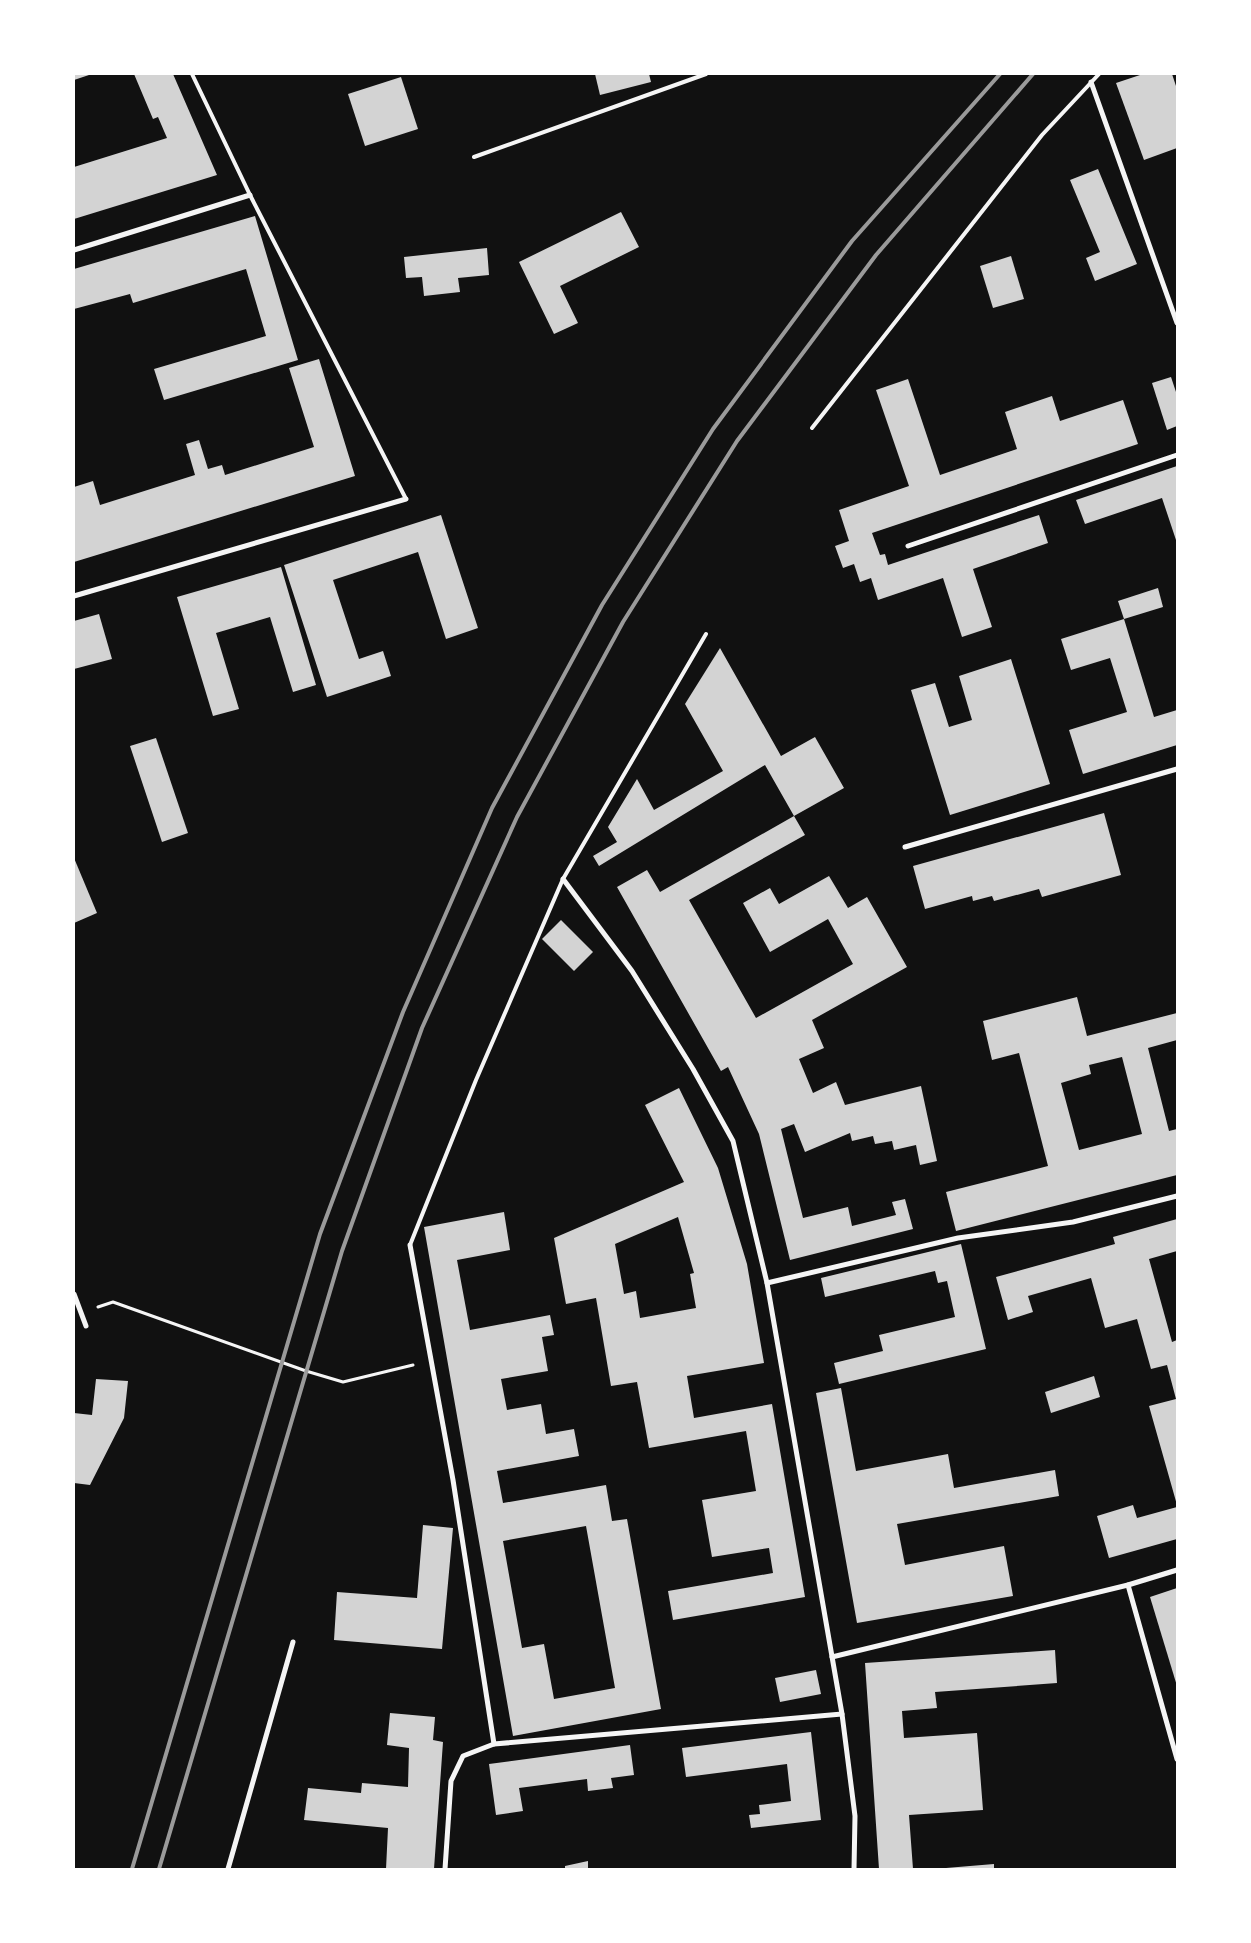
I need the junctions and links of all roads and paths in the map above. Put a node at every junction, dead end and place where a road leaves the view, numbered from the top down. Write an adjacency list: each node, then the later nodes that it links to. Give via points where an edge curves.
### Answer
1 (192, 74): 6 (lane)
2 (706, 74): 5 (lane)
3 (1099, 74): 4 (lane)
4 (1091, 82): 8 (street); 9 (lane, via 1042,135)
5 (474, 157)
6 (250, 195): 7 (street); 11 (lane)
7 (74, 250)
8 (1177, 323)
9 (812, 428)
10 (1177, 455): 12 (street)
11 (406, 499): 13 (street)
12 (908, 546)
13 (74, 596)
14 (706, 634): 17 (lane)
15 (1177, 769): 16 (street)
16 (905, 847)
17 (563, 879): 19 (lane, via 476,1080); 20 (street, via 632,971 733,1141)
18 (1177, 1196): 20 (street, via 1072,1222 958,1238)
19 (410, 1245): 24 (street)
20 (767, 1283): 28 (street)
21 (74, 1294): 22 (street)
22 (80, 1312): 23 (street); 24 (path, via 113,1302 343,1382)
23 (86, 1326)
24 (431, 1361): 30 (street)
25 (1177, 1570): 26 (street)
26 (1128, 1585): 28 (street); 31 (street)
27 (293, 1642): 32 (street)
28 (832, 1657): 29 (street)
29 (842, 1714): 30 (street); 34 (street, via 855,1816)
30 (494, 1744): 33 (street, via 463,1756 451,1781)
31 (1177, 1759)
32 (228, 1869)
33 (445, 1869)
34 (854, 1869)

